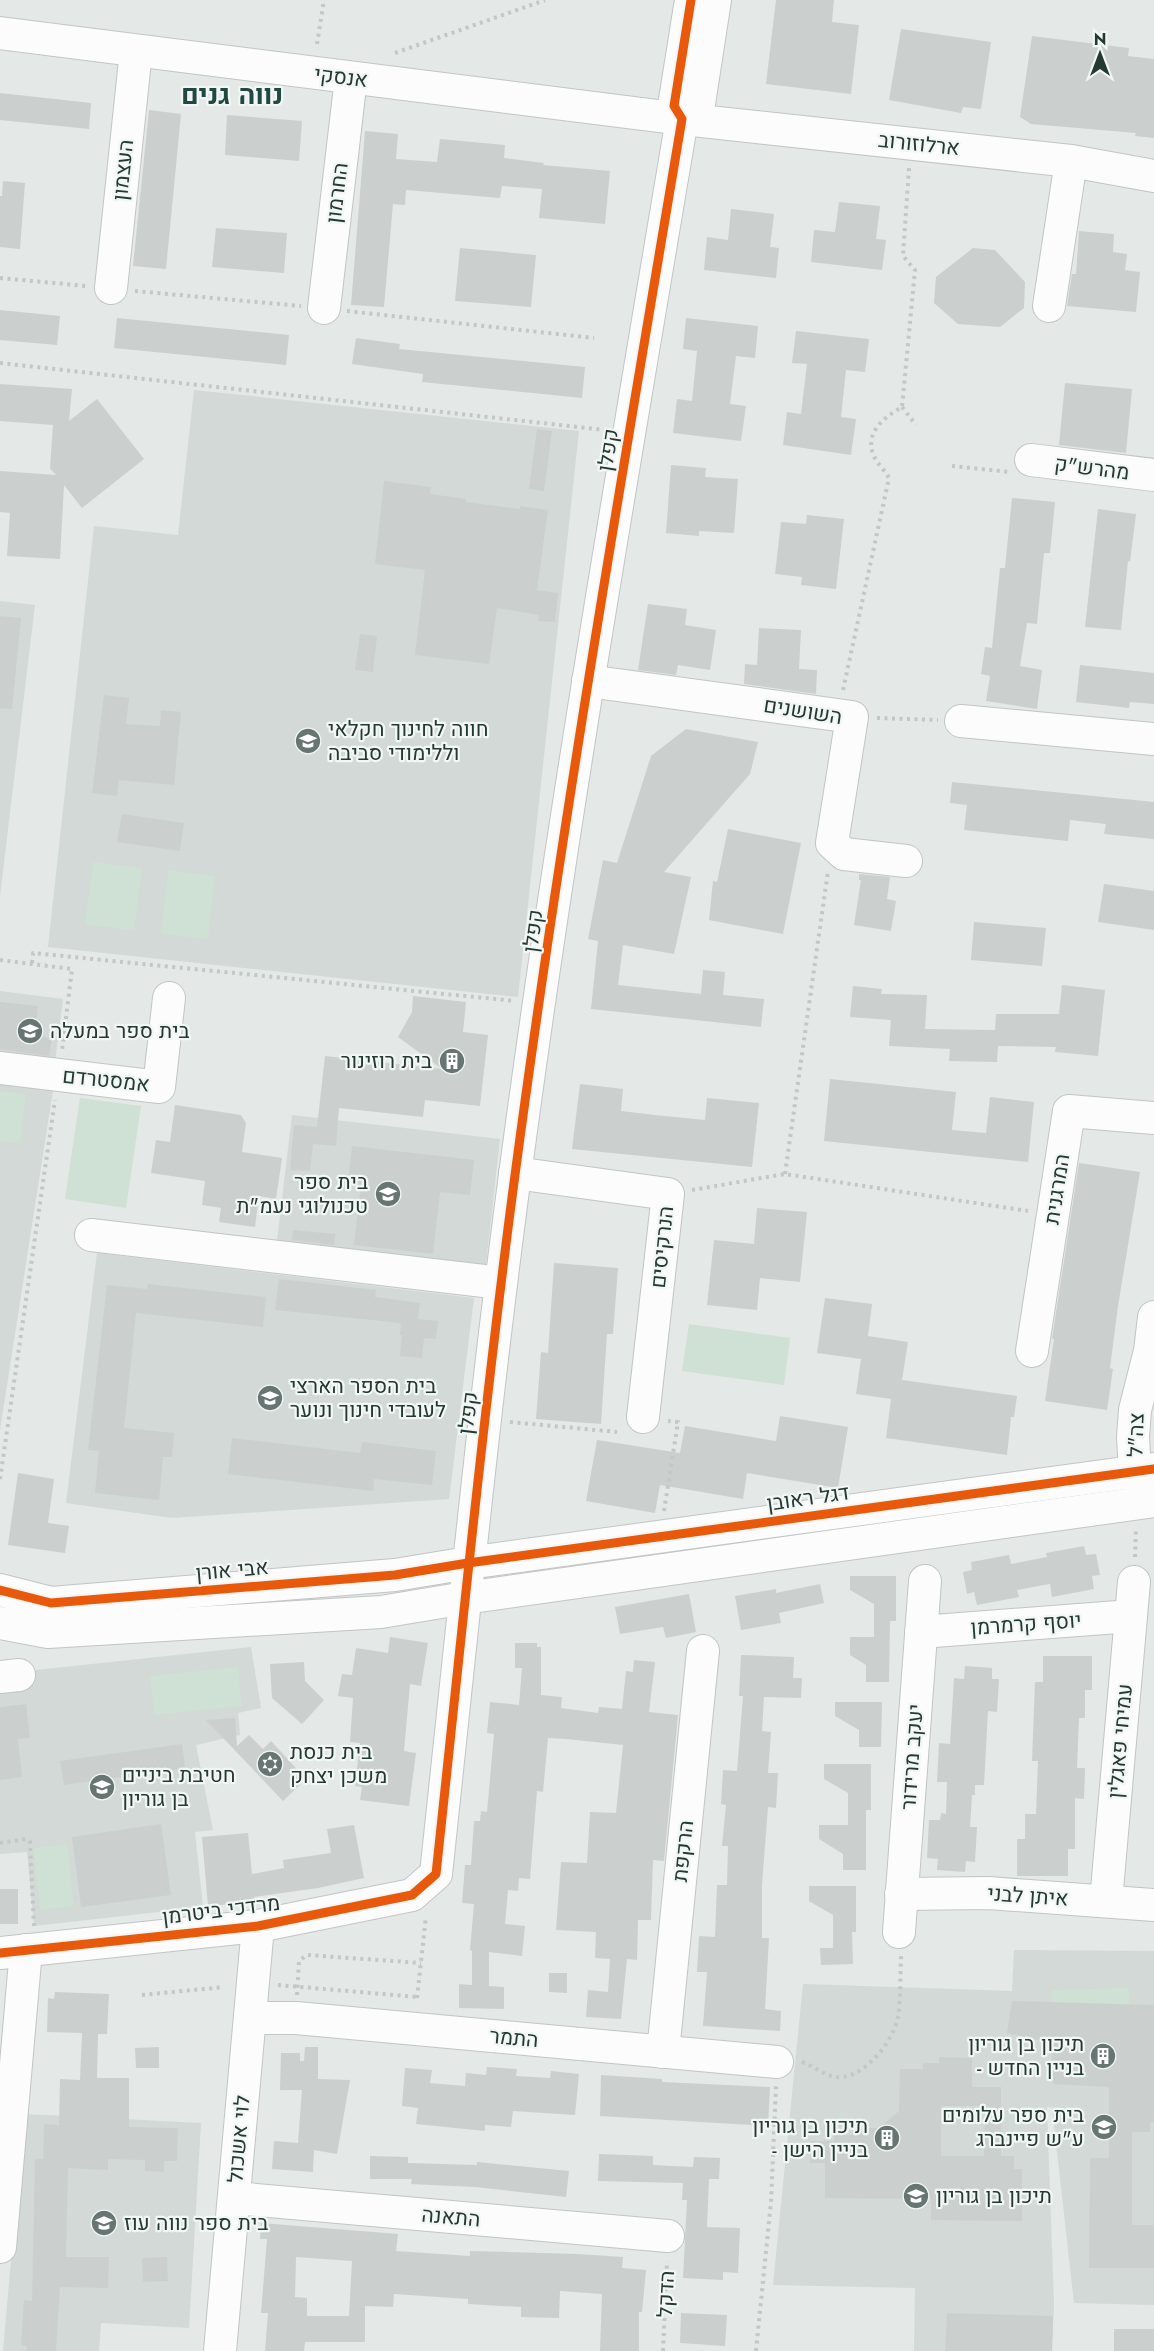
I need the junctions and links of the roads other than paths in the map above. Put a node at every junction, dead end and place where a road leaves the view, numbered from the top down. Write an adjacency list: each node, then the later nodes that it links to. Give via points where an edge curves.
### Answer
1 (691, 0): 6 (street, קפלן, via 674,106)
2 (715, 0): 6 (street, via 698,110)
3 (0, 33): 4 (street, אנסקי)
4 (136, 51): 5 (street, אנסקי); 9 (street, העצמון)
5 (351, 78): 6 (street, אנסקי); 11 (street, החרמון)
6 (682, 119): 7 (street, ארלוזורוב); 14 (street, קפלן)
7 (1071, 160): 8 (street, ארלוזורוב); 10 (street)
8 (1154, 176)
9 (111, 288)
10 (1050, 306)
11 (324, 308)
12 (1024, 467): 13 (street, מהרש"ק)
13 (1154, 475)
14 (588, 681): 17 (street, השושנים, via 845,716 832,843 844,854); 21 (street, קפלן)
15 (961, 721): 16 (street)
16 (1154, 739)
17 (906, 861)
18 (169, 998): 19 (street, אמסטרדם, via 159,1087)
19 (0, 1068)
20 (1154, 1118): 25 (street, המרגנית, via 1069,1111)
21 (516, 1173): 23 (street, קפלן); 28 (street, הנרקיסים, via 668,1194)
22 (91, 1235): 23 (street)
23 (501, 1283): 30 (street, קפלן)
24 (1154, 1317): 26 (street, צה"ל)
25 (1032, 1351)
26 (1149, 1351): 27 (street, צה"ל); 29 (street, צה"ל, via 1134,1410 1133,1437)
27 (1154, 1407)
28 (630, 1424)
29 (1147, 1489): 30 (street, דגל ראובן, via 660,1536); 34 (street)
30 (468, 1563): 33 (street, אבי אורן, via 395,1575 51,1603); 34 (street, קפלן)
31 (925, 1581): 37 (street, יעקב מרידור)
32 (1134, 1582): 35 (street, עמיחי פאגלין)
33 (0, 1590)
34 (465, 1598): 36 (street, via 381,1612 48,1632); 39 (street, קפלן)
35 (1131, 1616): 37 (street, יוסף קרמרמן); 41 (street, עמיחי פאגלין)
36 (0, 1623)
37 (921, 1632): 40 (street, יעקב מרידור)
38 (704, 1651): 47 (street, הרקפת)
39 (429, 1880): 43 (street, מרדכי ביטרמן, via 412,1895)
40 (901, 1894): 41 (street, איתן לבני, via 988,1893); 44 (street, יעקב מרידור)
41 (1106, 1901): 42 (street, איתן לבני)
42 (1154, 1905)
43 (258, 1926): 45 (street, מרדכי ביטרמן); 46 (street, לוי אשכול)
44 (899, 1932)
45 (20, 1950): 49 (street)
46 (250, 2018): 47 (street, התמר, via 296,2018); 50 (street, לוי אשכול)
47 (663, 2052): 48 (street, התמר)
48 (777, 2062)
49 (3, 2175): 52 (street)
50 (234, 2198): 51 (street, התאנה); 53 (street, לוי אשכול)
51 (669, 2236)
52 (0, 2247)
53 (220, 2351)

